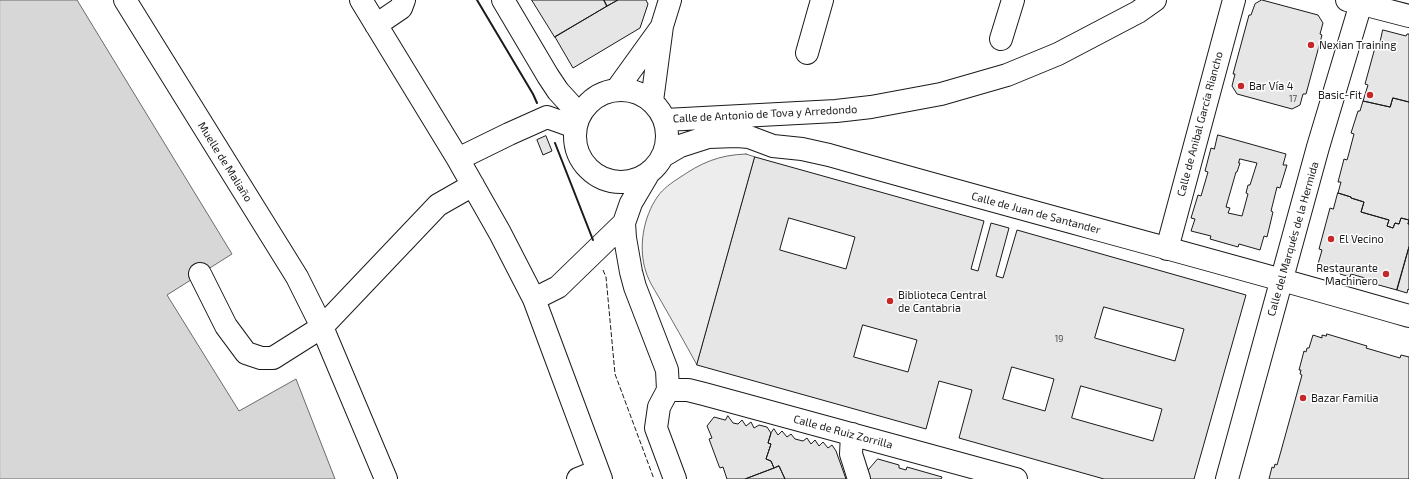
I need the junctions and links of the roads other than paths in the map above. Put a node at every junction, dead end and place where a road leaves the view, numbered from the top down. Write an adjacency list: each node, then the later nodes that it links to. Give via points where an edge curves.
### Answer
1 (125, 0): 30 (street, Muelle de Maliaño, via 296,277)
2 (361, 0): 12 (street)
3 (404, 0): 12 (street, via 401,8)
4 (503, 0): 18 (street)
5 (670, 0): 13 (street)
6 (822, 0): 15 (street)
7 (1013, 0): 14 (street)
8 (1155, 0): 19 (street, Calle de Antonio de Tova y Arredondo, via 1138,12 1058,54 1007,76 941,94 836,111)
9 (1234, 0): 25 (street, Calle de Anibal García Riancho)
10 (1357, 1): 11 (street); 27 (street, Calle del Marqués de la Hermida)
11 (1409, 16)
12 (376, 25): 21 (street)
13 (662, 26): 16 (street); 17 (street)
14 (1001, 39)
15 (807, 53)
16 (617, 89): 17 (street, via 643,94); 18 (street, via 604,92 592,99 584,106)
17 (652, 101): 19 (street)
18 (577, 120): 21 (street, via 548,117); 22 (street, via 574,142 579,157 588,169 600,178 614,182 630,182)
19 (665, 120): 20 (street, via 667,144)
20 (663, 156): 22 (street); 25 (street, Calle de Juan de Santander, via 680,146 708,137 749,137 773,146 802,149 830,156)
21 (458, 159): 23 (street)
22 (646, 176): 24 (street, via 631,203)
23 (473, 185): 28 (street); 30 (street, via 438,205)
24 (624, 223): 28 (street, via 558,287); 31 (street, via 631,272 667,370)
25 (1167, 249): 27 (street, Calle de Juan de Santander)
26 (200, 274): 30 (street, via 226,326 246,353 261,358 273,358)
27 (1282, 279): 29 (street, Calle de Juan de Santander); 39 (street, Calle del Marqués de la Hermida)
28 (534, 298): 33 (street)
29 (1409, 316)
30 (322, 327): 34 (street, Muelle de Maliaño)
31 (668, 390): 32 (street, Calle de Ruiz Zorrilla, via 688,390); 36 (street, via 659,407 656,428)
32 (852, 434): 37 (street, via 851,454); 38 (street, Calle de Ruiz Zorrilla)
33 (600, 475): 35 (street)
34 (386, 479)
35 (578, 479)
36 (675, 479)
37 (859, 479)
38 (1016, 479)
39 (1227, 479)

